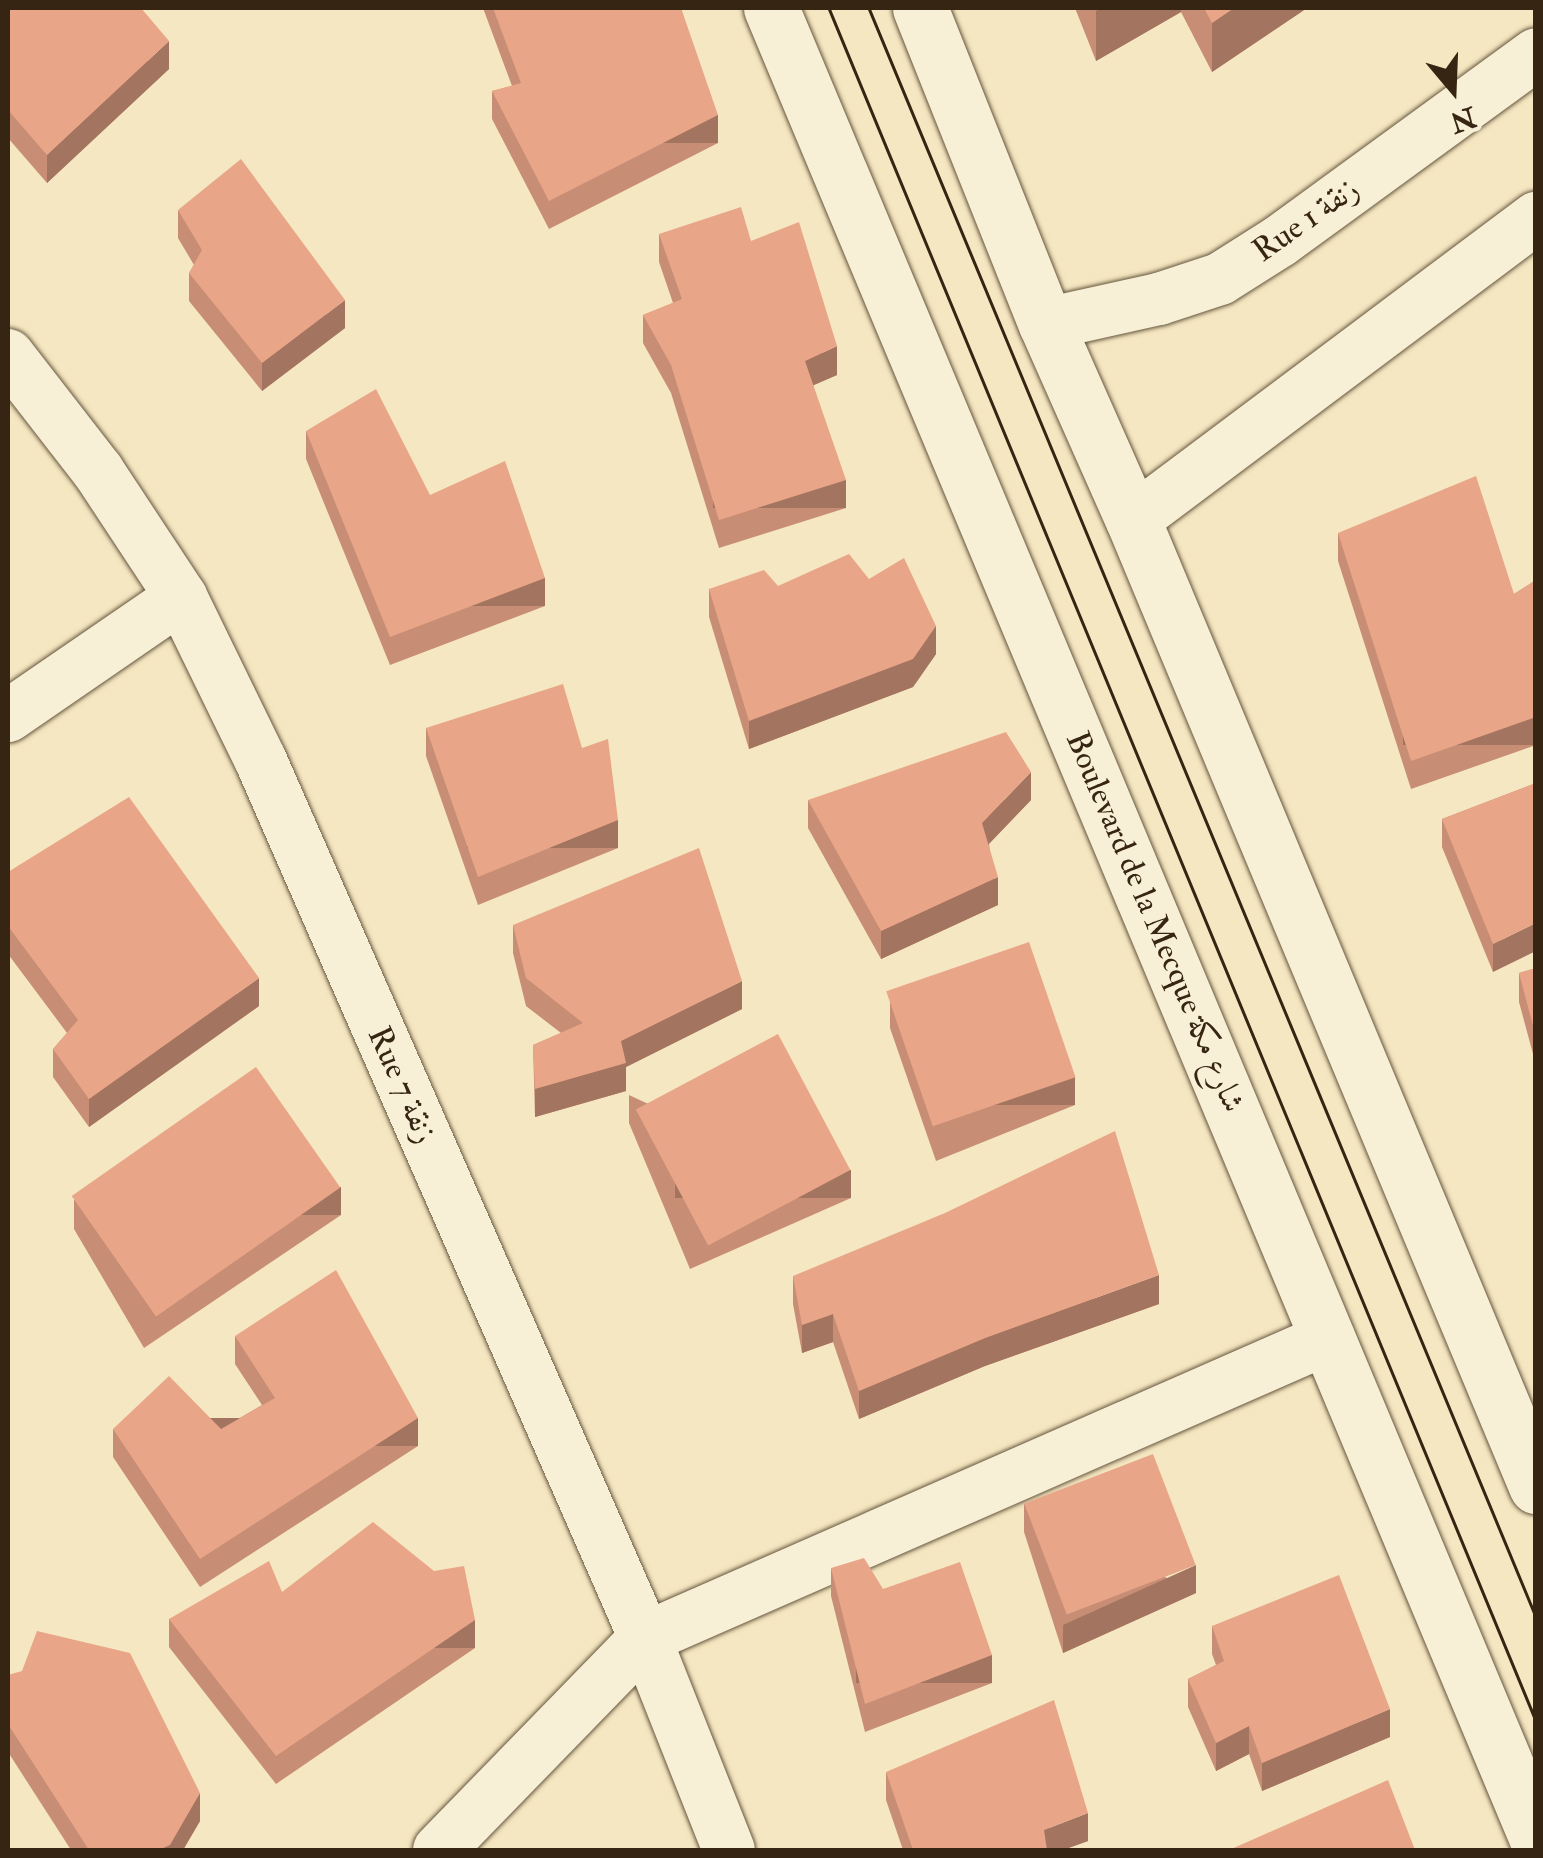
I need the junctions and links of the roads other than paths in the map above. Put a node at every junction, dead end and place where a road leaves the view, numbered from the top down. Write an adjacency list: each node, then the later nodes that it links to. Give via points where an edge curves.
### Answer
1 (771, 8): 10 (main road, Boulevard de la Mecque شارع مكة)
2 (920, 8): 5 (main road)
3 (1536, 54): 5 (street, Rue 1 زنقة, via 1220,279)
4 (1536, 218): 7 (street)
5 (1046, 324): 7 (main road)
6 (8, 355): 8 (street, Rue 7 زنقة, via 98,472)
7 (1133, 520): 11 (main road)
8 (181, 597): 9 (street); 12 (street, Rue 7 زنقة, via 262,761)
9 (8, 716)
10 (1329, 1338): 12 (street); 13 (main road, Boulevard de la Mecque شارع مكة)
11 (1536, 1486)
12 (645, 1638): 14 (street); 15 (street, Rue 7 زنقة)
13 (1536, 1837)
14 (439, 1850)
15 (730, 1850)

